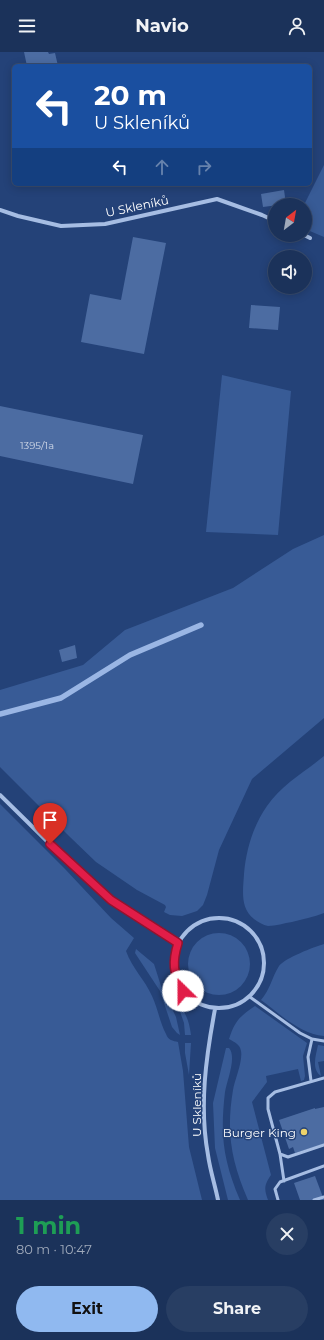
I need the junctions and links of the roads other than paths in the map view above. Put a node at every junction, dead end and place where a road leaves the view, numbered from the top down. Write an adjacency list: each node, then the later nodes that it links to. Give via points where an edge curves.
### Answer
1 (0, 210): 2 (street, U Skleníků, via 61,226 110,222 217,199)
2 (268, 218)
3 (0, 795): 4 (street, via 111,900)
4 (178, 943): 5 (street, via 188,930 201,921 222,918 243,924 258,940 265,963 259,987); 6 (street, via 174,955 174,968 183,991 192,1000)
5 (250, 997): 6 (street, via 240,1004); 7 (lane)
6 (215, 1009): 16 (street, U Skleníků, via 205,1073 203,1114 208,1156)
7 (312, 1039): 8 (lane); 10 (lane, via 308,1057)
8 (324, 1041)
9 (324, 1078): 10 (lane)
10 (311, 1082): 12 (lane, via 275,1092 268,1098 268,1109)
11 (324, 1145): 12 (lane, via 288,1157)
12 (280, 1154): 14 (lane)
13 (324, 1166): 14 (lane)
14 (284, 1181): 17 (lane, via 275,1189)
15 (324, 1197): 18 (lane)
16 (218, 1200)
17 (278, 1200)
18 (314, 1200)

